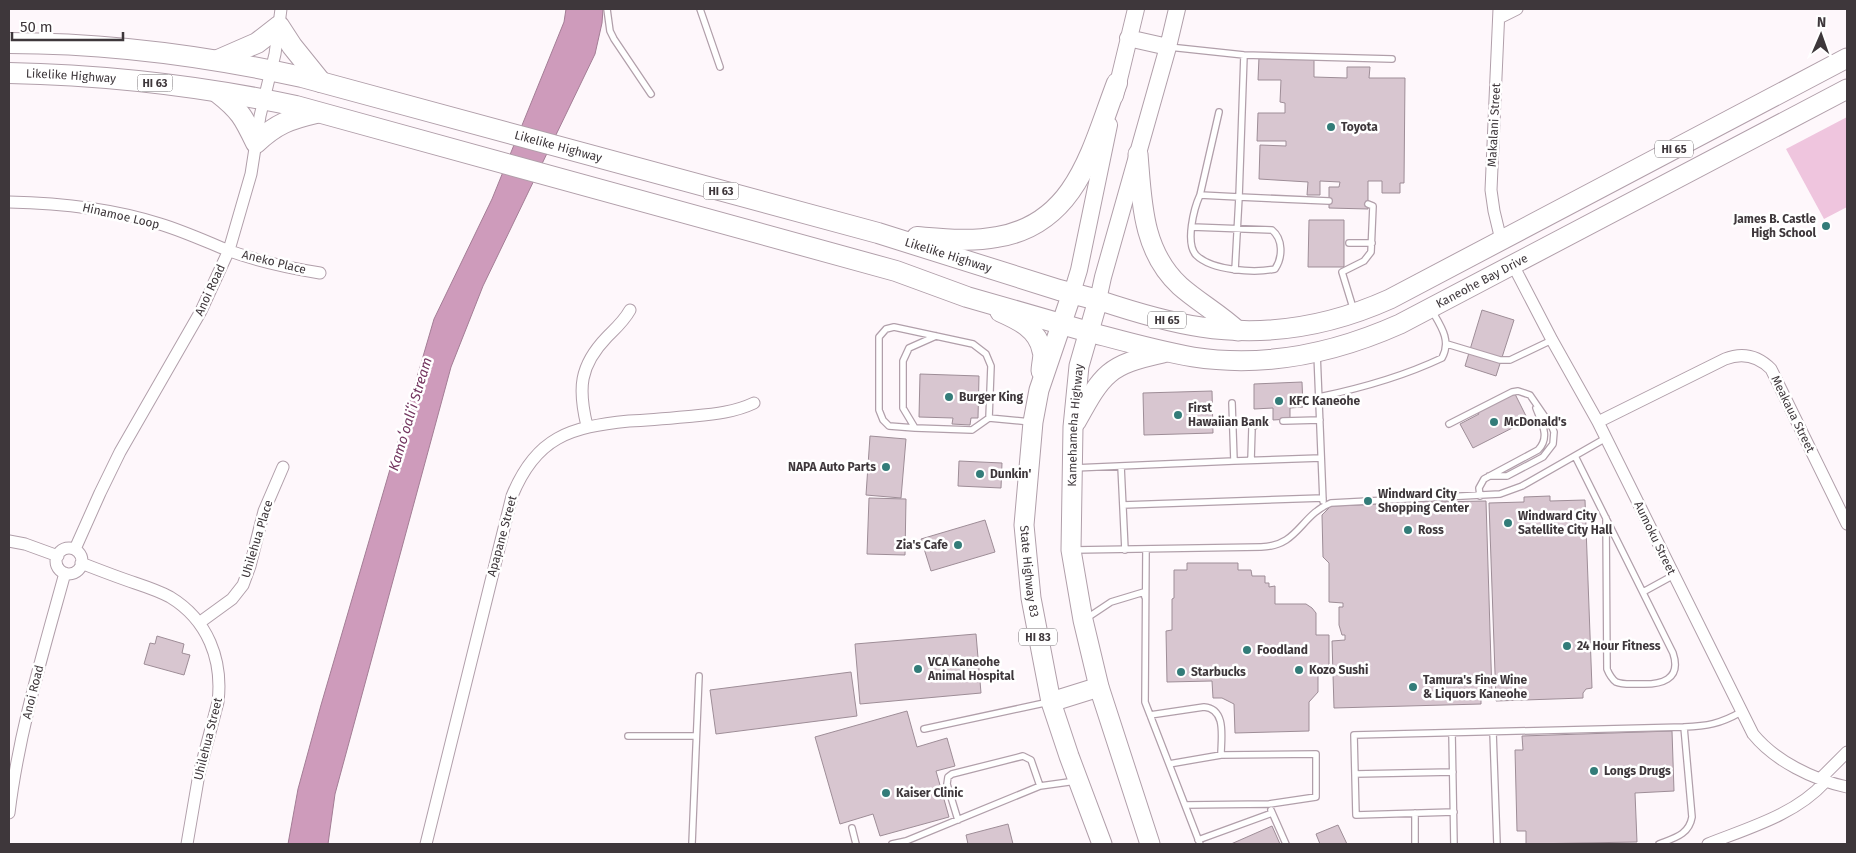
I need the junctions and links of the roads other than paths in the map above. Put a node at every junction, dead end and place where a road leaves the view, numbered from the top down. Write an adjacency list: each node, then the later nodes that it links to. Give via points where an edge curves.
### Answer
1 (607, 9): 22 (lane, via 614,39)
2 (700, 9): 15 (lane)
3 (1136, 9): 8 (main road)
4 (1177, 9): 10 (main road, Kamehameha Highway)
5 (1517, 9): 6 (street)
6 (1499, 13): 36 (street, Makalani Street, via 1491,190)
7 (280, 17): 14 (highway, via 257,43); 16 (street, Anoi Road); 18 (highway, via 292,46)
8 (1128, 38): 10 (main road); 19 (main road)
9 (9, 43): 14 (highway, Likelike Highway / HI 63, via 84,45)
10 (1168, 47): 11 (lane); 27 (main road, Kamehameha Highway)
11 (1244, 55): 13 (lane); 29 (lane)
12 (1847, 58): 36 (main road, HI 65)
13 (1392, 59)
14 (218, 60): 16 (highway, Likelike Highway / HI 63)
15 (720, 67)
16 (272, 70): 18 (highway, Likelike Highway / HI 63); 23 (street, Anoi Road)
17 (9, 73): 21 (highway, Likelike Highway / HI 63, via 92,76)
18 (321, 82): 35 (highway, Likelike Highway / HI 63)
19 (1117, 83): 35 (highway, via 1081,176 1066,198 1044,219 1010,234 983,239); 43 (main road)
20 (1847, 89): 40 (main road, Kaneohe Bay Drive / HI 65)
21 (217, 92): 23 (highway, Likelike Highway / HI 63); 26 (highway, via 244,117)
22 (651, 94)
23 (265, 100): 24 (highway, Likelike Highway / HI 63); 26 (street, Anoi Road)
24 (321, 112): 26 (highway, via 282,123); 44 (highway, Likelike Highway / HI 63, via 896,271)
25 (1219, 112): 28 (lane)
26 (256, 143): 39 (street, Anoi Road, via 251,174)
27 (1138, 154): 45 (main road, Kamehameha Highway); 50 (main road, via 1143,216 1152,248 1180,286)
28 (1200, 195): 29 (lane); 33 (lane, via 1194,207)
29 (1239, 197): 30 (lane); 34 (lane)
30 (1329, 201)
31 (9, 202): 39 (street, Hinamoe Loop, via 74,205 129,215)
32 (1368, 204): 38 (lane, via 1373,206)
33 (1192, 227): 34 (lane); 41 (lane, via 1191,241 1195,254 1211,264)
34 (1238, 229): 41 (lane); 41 (lane, via 1272,230 1280,240 1280,263 1276,269 1266,271)
35 (886, 235): 43 (highway, Likelike Highway / HI 63)
36 (1501, 240): 40 (main road); 48 (main road, HI 65, via 1390,299)
37 (1349, 243): 38 (lane)
38 (1372, 243): 48 (lane, via 1368,257 1342,272)
39 (228, 250): 42 (street, Aneko Place, via 288,268); 88 (street, Anoi Road, via 201,311 120,452)
40 (1513, 266): 46 (main road, Kaneohe Bay Drive / HI 65); 53 (street, Aumoku Street)
41 (1235, 270)
42 (320, 273)
43 (1072, 293): 45 (highway, Likelike Highway / HI 63); 49 (main road, State Highway 83)
44 (967, 297): 49 (highway, Likelike Highway / HI 63); 57 (main road, HI 83, via 1021,322 1033,332 1043,351)
45 (1098, 300): 50 (main road, HI 65, via 1175,322); 51 (main road, Kamehameha Highway)
46 (1431, 308): 54 (lane, via 1445,333); 56 (main road, Kaneohe Bay Drive / HI 65, via 1376,335)
47 (630, 310): 70 (street, via 594,353 584,372 582,401)
48 (1355, 313): 50 (main road, HI 65, via 1300,327)
49 (1061, 322): 51 (highway, Likelike Highway / HI 63); 57 (main road, State Highway 83)
50 (1238, 331)
51 (1089, 332): 55 (main road, Kaneohe Bay Drive / HI 65); 71 (main road, Kamehameha Highway, via 1079,366)
52 (936, 336): 61 (lane, via 973,344 986,354 991,366); 72 (lane, via 910,348 903,362 903,408); 72 (lane, via 894,327 886,329 879,337 879,410 889,426)
53 (1552, 340): 54 (lane, via 1510,360); 66 (street, Aumoku Street)
54 (1447, 344): 58 (lane, via 1442,358 1409,373)
55 (1167, 352): 56 (main road, Kaneohe Bay Drive / HI 65, via 1213,359 1249,360); 71 (main road, via 1134,360 1112,371 1098,384)
56 (1317, 352): 58 (lane)
57 (1039, 390): 63 (main road, State Highway 83 / HI 83)
58 (1319, 397): 62 (lane)
59 (754, 403): 70 (street, Apapane Street, via 727,413)
60 (1232, 403): 67 (lane)
61 (989, 418): 63 (lane); 72 (lane, via 972,430)
62 (1320, 420): 65 (lane); 75 (lane)
63 (1033, 422): 102 (main road, State Highway 83 / HI 83, via 1024,525 1031,598)
64 (1266, 422): 68 (lane)
65 (1283, 422)
66 (1598, 422): 73 (street, Aumoku Street); 86 (street, Meakaua Street, via 1734,356 1758,359 1771,369)
67 (1232, 423): 68 (lane); 77 (lane)
68 (1258, 423): 76 (lane, via 1250,431)
69 (1449, 424): 81 (lane, via 1512,392 1524,392 1533,399 1545,434 1543,444 1538,450 1489,476 1481,484)
70 (587, 426): 130 (street, Apapane Street, via 566,434 543,449 524,471 512,496)
71 (1074, 427): 80 (main road, Kamehameha Highway)
72 (915, 428)
73 (1606, 438): 74 (lane); 95 (street, Aumoku Street)
74 (1575, 456): 81 (lane, via 1515,489); 85 (lane)
75 (1321, 458): 76 (lane); 82 (lane)
76 (1251, 460): 77 (lane)
77 (1234, 461): 78 (lane)
78 (1121, 466): 80 (lane); 83 (lane)
79 (283, 467): 99 (street, Uhilehua Place, via 264,511 243,585 232,598)
80 (1072, 468): 90 (main road, Kamehameha Highway)
81 (1480, 496): 84 (lane, via 1339,501)
82 (1323, 498): 83 (lane); 84 (lane)
83 (1123, 505): 91 (lane)
84 (1324, 506): 89 (lane, via 1291,538 1276,545)
85 (1606, 518): 96 (lane); 96 (lane, via 1608,669 1612,678 1620,683 1658,684 1669,678 1675,666 1673,652)
86 (1847, 524)
87 (9, 541): 92 (street)
88 (75, 549): 92 (street, via 67,548); 93 (street)
89 (1146, 549): 91 (lane); 97 (lane)
90 (1071, 550): 91 (lane); 98 (main road, Kamehameha Highway)
91 (1125, 550)
92 (58, 556): 94 (street, via 56,564)
93 (81, 564): 94 (street, via 74,573); 99 (street, Uhilehua Street, via 169,597)
94 (65, 573): 123 (street, Anoi Road, via 24,726)
95 (1674, 575): 96 (lane); 103 (street, Aumoku Street)
96 (1643, 592)
97 (1145, 599): 98 (lane, via 1144,592 1111,602); 104 (lane, via 1144,696)
98 (1083, 620): 101 (main road, Kamehameha Highway)
99 (199, 623): 129 (street, Uhilehua Street, via 217,660 220,688 192,804)
100 (700, 676): 110 (lane)
101 (1099, 687): 102 (main road); 135 (main road, Kamehameha Highway)
102 (1051, 702): 106 (lane); 116 (main road, State Highway 83 / HI 83)
103 (1741, 712): 105 (lane, via 1711,725); 117 (street, Aumoku Street, via 1753,734 1766,748)
104 (1150, 716): 112 (lane, via 1212,708 1221,721); 113 (lane)
105 (1684, 727): 107 (lane); 140 (lane, via 1691,823 1680,836)
106 (924, 729)
107 (1493, 732): 108 (lane); 139 (lane)
108 (1452, 733): 114 (lane); 115 (lane, via 1354,735)
109 (628, 736): 110 (lane)
110 (696, 736): 131 (lane)
111 (1847, 752): 117 (street)
112 (1221, 755): 113 (lane); 120 (lane, via 1316,754 1316,797)
113 (1169, 764): 121 (lane)
114 (1453, 772): 115 (lane); 122 (lane)
115 (1355, 774): 125 (lane, via 1356,815)
116 (1078, 781): 118 (lane); 134 (main road, State Highway 83 / HI 83)
117 (1823, 781): 119 (street, Aumoku Street); 141 (street, via 1816,792 1797,807)
118 (1040, 786): 126 (lane); 126 (lane, via 1032,760 1023,756 952,774 948,777 948,784)
119 (1847, 787)
120 (1269, 804): 121 (lane); 124 (lane)
121 (1185, 805): 128 (lane)
122 (1454, 812): 125 (lane); 138 (lane)
123 (9, 813)
124 (1272, 813): 128 (lane); 136 (lane)
125 (1415, 813): 137 (lane)
126 (958, 820): 133 (lane)
127 (852, 828): 132 (lane)
128 (1199, 842)
129 (186, 844)
130 (426, 844)
131 (692, 844)
132 (856, 844)
133 (892, 844)
134 (1102, 844)
135 (1150, 844)
136 (1286, 844)
137 (1415, 844)
138 (1454, 844)
139 (1496, 844)
140 (1659, 844)
141 (1708, 844)

